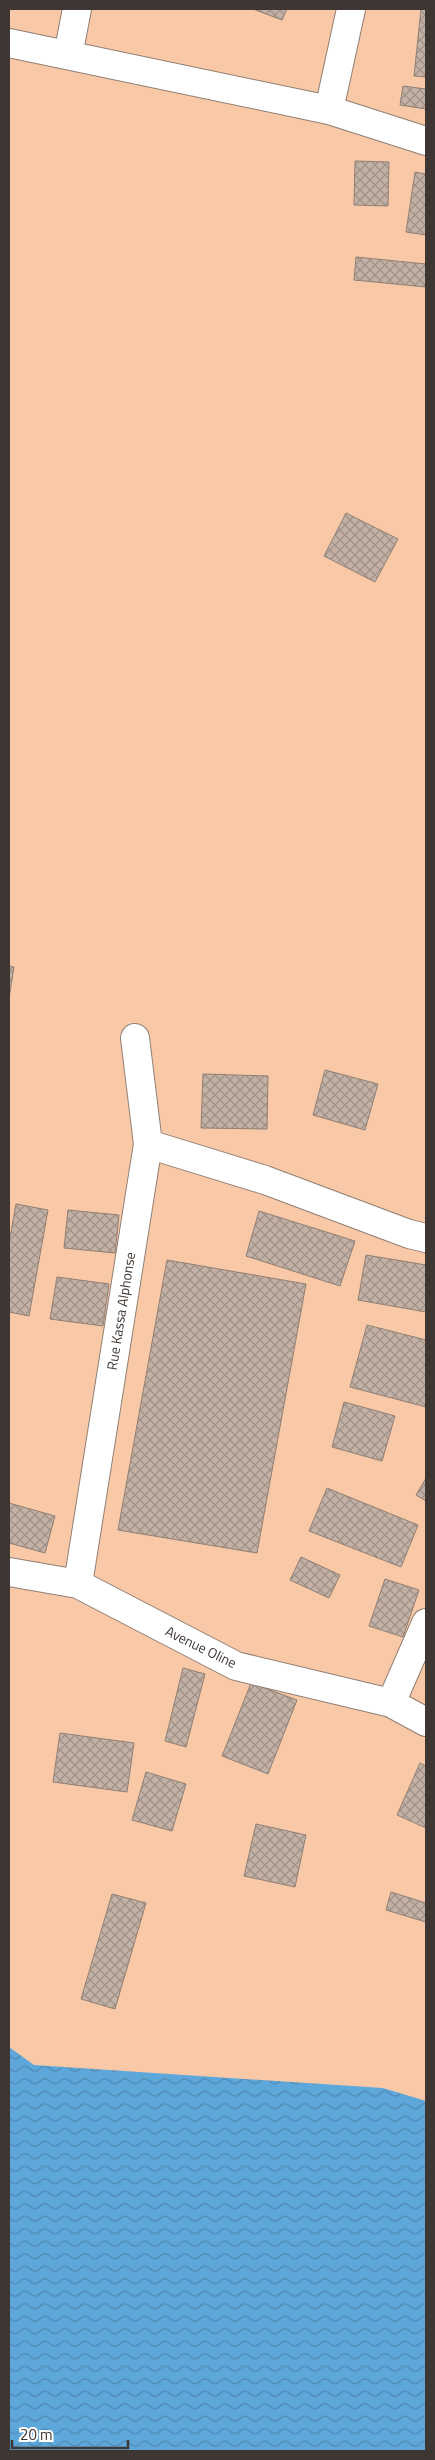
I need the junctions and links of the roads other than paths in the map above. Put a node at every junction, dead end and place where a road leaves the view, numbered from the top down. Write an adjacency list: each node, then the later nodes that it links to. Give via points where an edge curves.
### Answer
1 (77, 9): 4 (street)
2 (351, 9): 5 (street)
3 (9, 43): 4 (street)
4 (68, 55): 5 (street)
5 (328, 110): 6 (street)
6 (426, 141)
7 (135, 1038): 8 (street, Rue Kassa Alphonse)
8 (148, 1144): 9 (street, via 265,1180); 11 (street, Rue Kassa Alphonse)
9 (426, 1238)
10 (9, 1572): 11 (street, Avenue Oline)
11 (78, 1584): 13 (street, Avenue Oline, via 236,1666)
12 (426, 1623): 13 (street)
13 (391, 1703): 14 (street, Avenue Oline)
14 (426, 1722)

